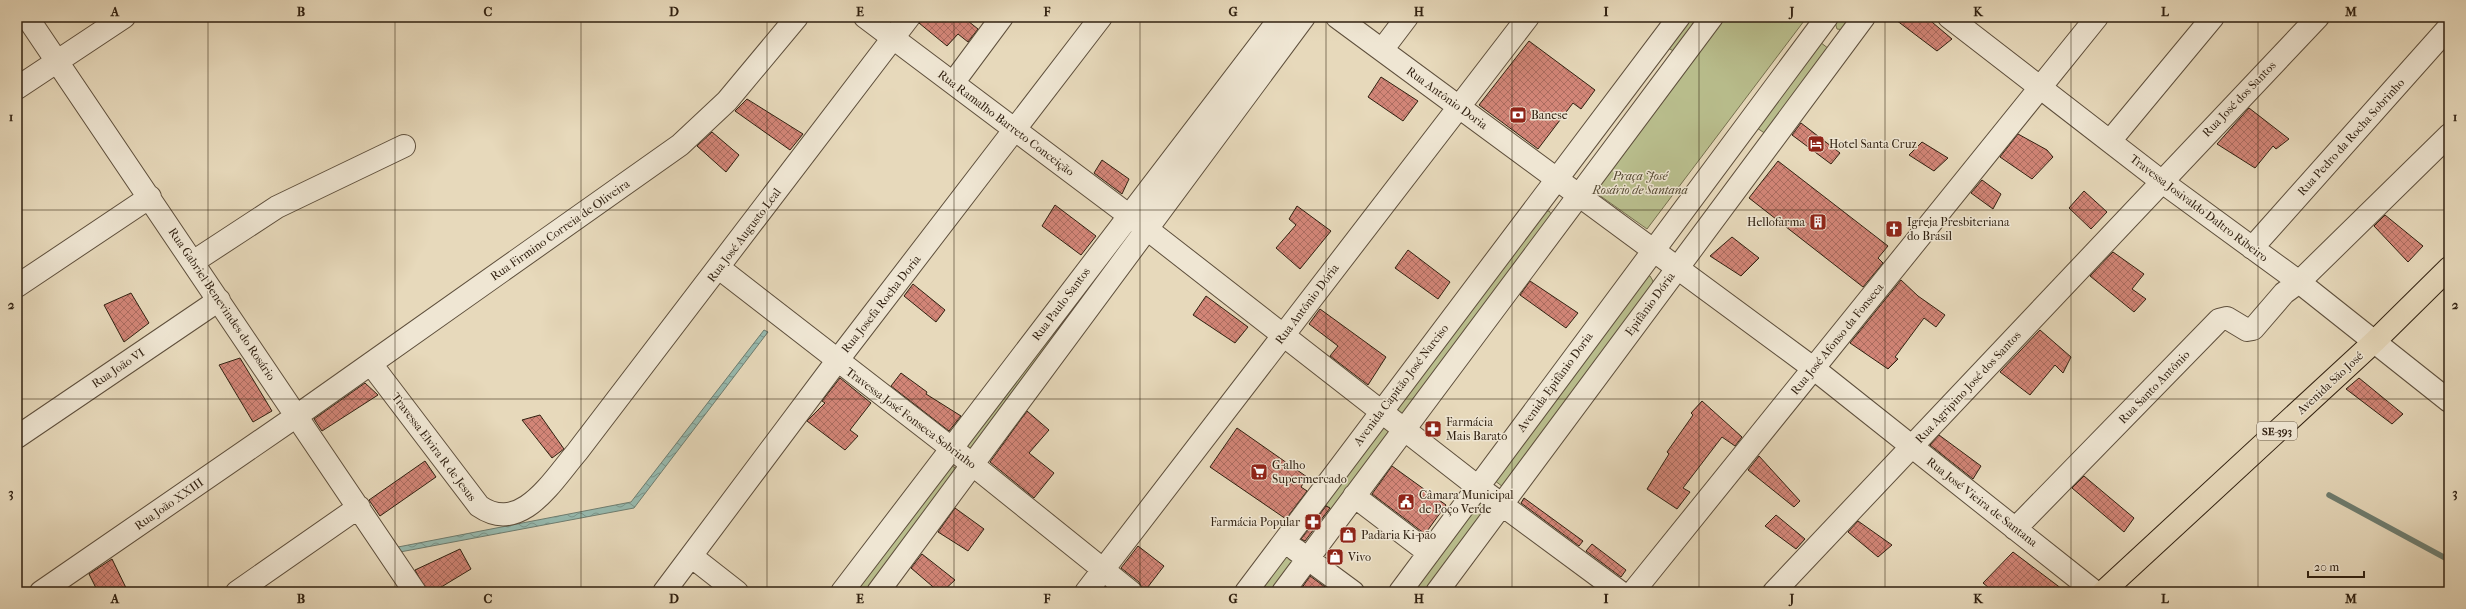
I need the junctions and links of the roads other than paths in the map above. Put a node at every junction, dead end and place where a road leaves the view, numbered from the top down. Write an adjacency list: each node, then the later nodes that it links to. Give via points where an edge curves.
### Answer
1 (27, 17): 25 (street, Rua Gabriel Benevindes do Rosário)
2 (124, 17): 25 (street)
3 (797, 17): 52 (street, Rua Firmino Correia de Oliveira, via 727,101 680,145)
4 (865, 17): 22 (street, Rua Ramalho Barreto Conceição)
5 (909, 17): 22 (street, Rua José Augusto Leal)
6 (1002, 17): 26 (street)
7 (1101, 17): 30 (street, Rua Josefa Rocha Doria)
8 (1281, 17): 38 (street, Rua Paulo Santos)
9 (1304, 17): 39 (street, Rua Paulo Santos)
10 (1337, 17): 24 (street, Rua Antônio Doria)
11 (1407, 17): 24 (street)
12 (1528, 17): 29 (street, Rua Antônio Dória)
13 (1679, 17): 34 (street, Avenida Capitão José Narciso)
14 (1712, 17): 36 (street)
15 (1864, 17): 23 (street, Epifânio Dória)
16 (2097, 17): 27 (street, Rua José Afonso da Fonseca)
17 (2212, 17): 32 (street)
18 (2318, 17): 35 (street, Rua José dos Santos)
19 (1961, 20): 27 (street, Travessa Josivaldo Daltro Ribeiro)
20 (1823, 22): 23 (street); 41 (street)
21 (2449, 26): 40 (street, Rua Pedro da Rocha Sobrinho)
22 (893, 38): 26 (street, Rua Ramalho Barreto Conceição); 43 (street, Rua José Augusto Leal)
23 (1843, 45): 44 (street, Epifânio Dória, via 1734,194)
24 (1382, 50): 29 (street, Rua Antônio Doria)
25 (57, 62): 28 (street); 37 (street, Rua Gabriel Benevindes do Rosário)
26 (953, 83): 30 (street, Rua Ramalho Barreto Conceição)
27 (2041, 86): 32 (street, Travessa Josivaldo Daltro Ribeiro); 53 (street, Rua José Afonso da Fonseca)
28 (17, 88)
29 (1458, 106): 34 (street, Rua Antônio Doria); 49 (street, Rua Antônio Dória)
30 (1015, 130): 38 (street, Rua Ramalho Barreto Conceição); 51 (street, Rua Josefa Rocha Doria)
31 (2449, 135): 46 (street)
32 (2110, 141): 35 (street, Travessa Josivaldo Daltro Ribeiro)
33 (404, 146): 42 (street, via 277,207)
34 (1558, 178): 36 (street); 55 (street, Avenida Capitão José Narciso)
35 (2161, 181): 40 (street, Travessa Josivaldo Daltro Ribeiro); 59 (street, Rua Agripino José dos Santos)
36 (1578, 194): 41 (street); 57 (street)
37 (150, 197): 42 (street, Rua Gabriel Benevindes do Rosário); 47 (street)
38 (1129, 216): 39 (street, Rua Ramalho Barreto Conceição); 60 (street, Rua Paulo Santos)
39 (1147, 229): 49 (street, Rua Ramalho Barreto Conceição); 62 (street, Rua Paulo Santos)
40 (2252, 248): 46 (street, Travessa Josivaldo Daltro Ribeiro)
41 (1653, 249): 44 (street); 63 (street, Avenida Epifânio Doria)
42 (193, 262): 48 (street, Rua Gabriel Benevindes do Rosário)
43 (719, 268): 51 (street, Travessa José Fonseca Sobrinho); 61 (street, Rua José Augusto Leal)
44 (1676, 268): 53 (street, Rua José Vieira de Santana); 65 (street, Epifânio Dória)
45 (2449, 268): 50 (main road, Avenida São José / SE-393)
46 (2299, 282): 50 (street, Travessa Josivaldo Daltro Ribeiro); 67 (street, Rua Santo Antônio, via 2284,293 2250,330 2227,318 2219,320)
47 (17, 286)
48 (218, 300): 56 (street, Rua Gabriel Benevindes do Rosário); 58 (street, Rua João VI)
49 (1284, 335): 55 (street, Rua Ramalho Barreto Conceição); 72 (street, Rua Antônio Dória)
50 (2375, 341): 54 (street, Travessa Josivaldo Daltro Ribeiro); 91 (main road, Avenida São José / SE-393)
51 (837, 361): 60 (street, Travessa José Fonseca Sobrinho); 70 (street, Rua Josefa Rocha Doria)
52 (371, 364): 56 (street, Rua Firmino Correia de Oliveira); 61 (street, Travessa Elvira R de Jesus, via 478,506 489,513 512,515 524,509 539,496)
53 (1813, 368): 59 (street, Rua José Vieira de Santana); 88 (street, Rua José Afonso da Fonseca)
54 (2449, 400)
55 (1380, 412): 57 (street, Rua Ramalho Barreto Conceição); 68 (street, Avenida Capitão José Narciso)
56 (298, 415): 66 (street, Rua Gabriel Benevindes do Rosário); 73 (street, Rua João XXIII)
57 (1403, 430): 63 (street, Rua Ramalho Barreto Conceição); 64 (street)
58 (17, 437)
59 (1912, 447): 67 (street, Rua José Vieira de Santana); 89 (street, Rua Agripino José dos Santos)
60 (951, 449): 62 (street, Travessa José Fonseca Sobrinho); 78 (street, Rua Paulo Santos)
61 (577, 452)
62 (973, 466): 72 (street, Travessa José Fonseca Sobrinho); 79 (street, Rua Paulo Santos)
63 (1478, 487): 65 (street, Rua Ramalho Barreto Conceição); 69 (street, Avenida Epifânio Doria)
64 (1354, 496): 69 (street); 71 (street)
65 (1501, 505): 86 (street, Epifânio Dória); 87 (street, Rua Ramalho Barreto Conceição)
66 (359, 507): 74 (street); 75 (street, Rua Gabriel Benevindes do Rosário)
67 (2015, 529): 90 (street, Rua José Vieira de Santana)
68 (1283, 542): 71 (street); 82 (street, Avenida Capitão José Narciso)
69 (1429, 553): 85 (street, Avenida Epifânio Doria)
70 (691, 556): 76 (street, Rua Josefa Rocha Doria); 77 (street)
71 (1308, 560): 83 (street); 84 (street)
72 (1103, 569): 80 (street, Rua Antônio Dória); 81 (street, Travessa José Fonseca Sobrinho)
73 (41, 592)
74 (237, 592)
75 (415, 592)
76 (664, 592)
77 (737, 592)
78 (842, 592)
79 (878, 592)
80 (1086, 592)
81 (1131, 592)
82 (1246, 592)
83 (1283, 592)
84 (1353, 592)
85 (1400, 592)
86 (1437, 592)
87 (1620, 592)
88 (1633, 592)
89 (1774, 592)
90 (2095, 592)
91 (2102, 592)

